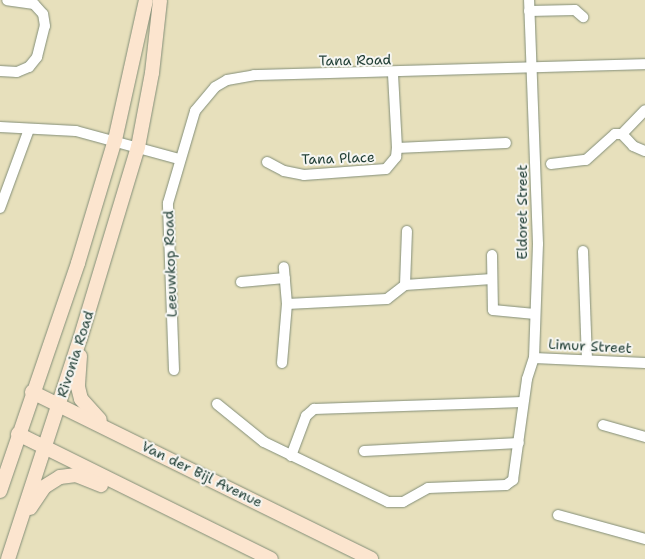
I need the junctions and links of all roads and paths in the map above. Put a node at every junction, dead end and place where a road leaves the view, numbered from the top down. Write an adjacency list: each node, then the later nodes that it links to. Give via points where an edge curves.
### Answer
1 (7, 0): 9 (street, via 34,4 43,14 46,26 38,57 29,67 17,72)
2 (146, 0): 15 (main road)
3 (160, 0): 17 (main road, via 152,73)
4 (529, 0): 5 (street, Eldoret Street)
5 (529, 11): 6 (street, via 575,10); 8 (street, Eldoret Street)
6 (583, 17)
7 (645, 64): 8 (street, Tana Road)
8 (532, 67): 10 (street, Tana Road); 33 (street, Eldoret Street, via 538,205)
9 (0, 71)
10 (393, 74): 18 (street, Tana Place); 20 (street, Tana Road, via 254,75 227,80 206,95 195,111)
11 (645, 110): 14 (street)
12 (0, 127): 13 (street)
13 (29, 128): 15 (street, via 69,130); 23 (street, via 15,173)
14 (622, 134): 19 (street, via 633,146); 22 (street, via 611,135 586,160)
15 (115, 140): 17 (street); 40 (main road, Rivonia Road, via 78,263)
16 (506, 143): 18 (street)
17 (138, 147): 20 (street); 34 (main road, Rivonia Road)
18 (397, 148): 21 (street, Tana Place, via 391,166 372,173 292,174)
19 (645, 151)
20 (179, 158): 39 (street, Leeuwkop Road, via 168,211)
21 (266, 162)
22 (551, 164)
23 (0, 208)
24 (407, 231): 31 (street)
25 (583, 251): 36 (street)
26 (492, 255): 29 (street)
27 (284, 267): 28 (street)
28 (285, 278): 30 (street); 32 (street)
29 (492, 279): 31 (street); 33 (street, via 493,310)
30 (240, 282)
31 (405, 285): 32 (street, via 387,299)
32 (287, 304): 37 (street)
33 (535, 314): 35 (street, Eldoret Street)
34 (80, 339): 43 (main road, Rivonia Road); 45 (main road, via 78,387 81,399)
35 (534, 358): 36 (street, Limur Street); 41 (street, Eldoret Street)
36 (587, 359): 38 (street, Limur Street)
37 (282, 363)
38 (645, 363)
39 (174, 370)
40 (32, 392): 43 (main road, Van der Bijl Avenue); 46 (main road, Rivonia Road)
41 (523, 402): 48 (street, Eldoret Street); 51 (street, via 314,409 306,416)
42 (217, 404): 51 (street, via 264,442)
43 (58, 406): 45 (main road, Van der Bijl Avenue); 49 (main road, Rivonia Road)
44 (603, 424): 47 (street)
45 (112, 430): 58 (main road, Van der Bijl Avenue)
46 (18, 434): 49 (main road); 52 (main road, Rivonia Road)
47 (645, 437)
48 (519, 443): 50 (street); 51 (street, Eldoret Street, via 515,476 510,483 428,488 396,503 377,499)
49 (44, 445): 54 (main road); 56 (main road, Rivonia Road)
50 (364, 451)
51 (291, 456)
52 (0, 490)
53 (558, 515): 55 (street)
54 (185, 518): 56 (main road, via 85,478 60,477 38,493); 57 (main road)
55 (645, 539)
56 (10, 553)
57 (271, 559)
58 (371, 559)

